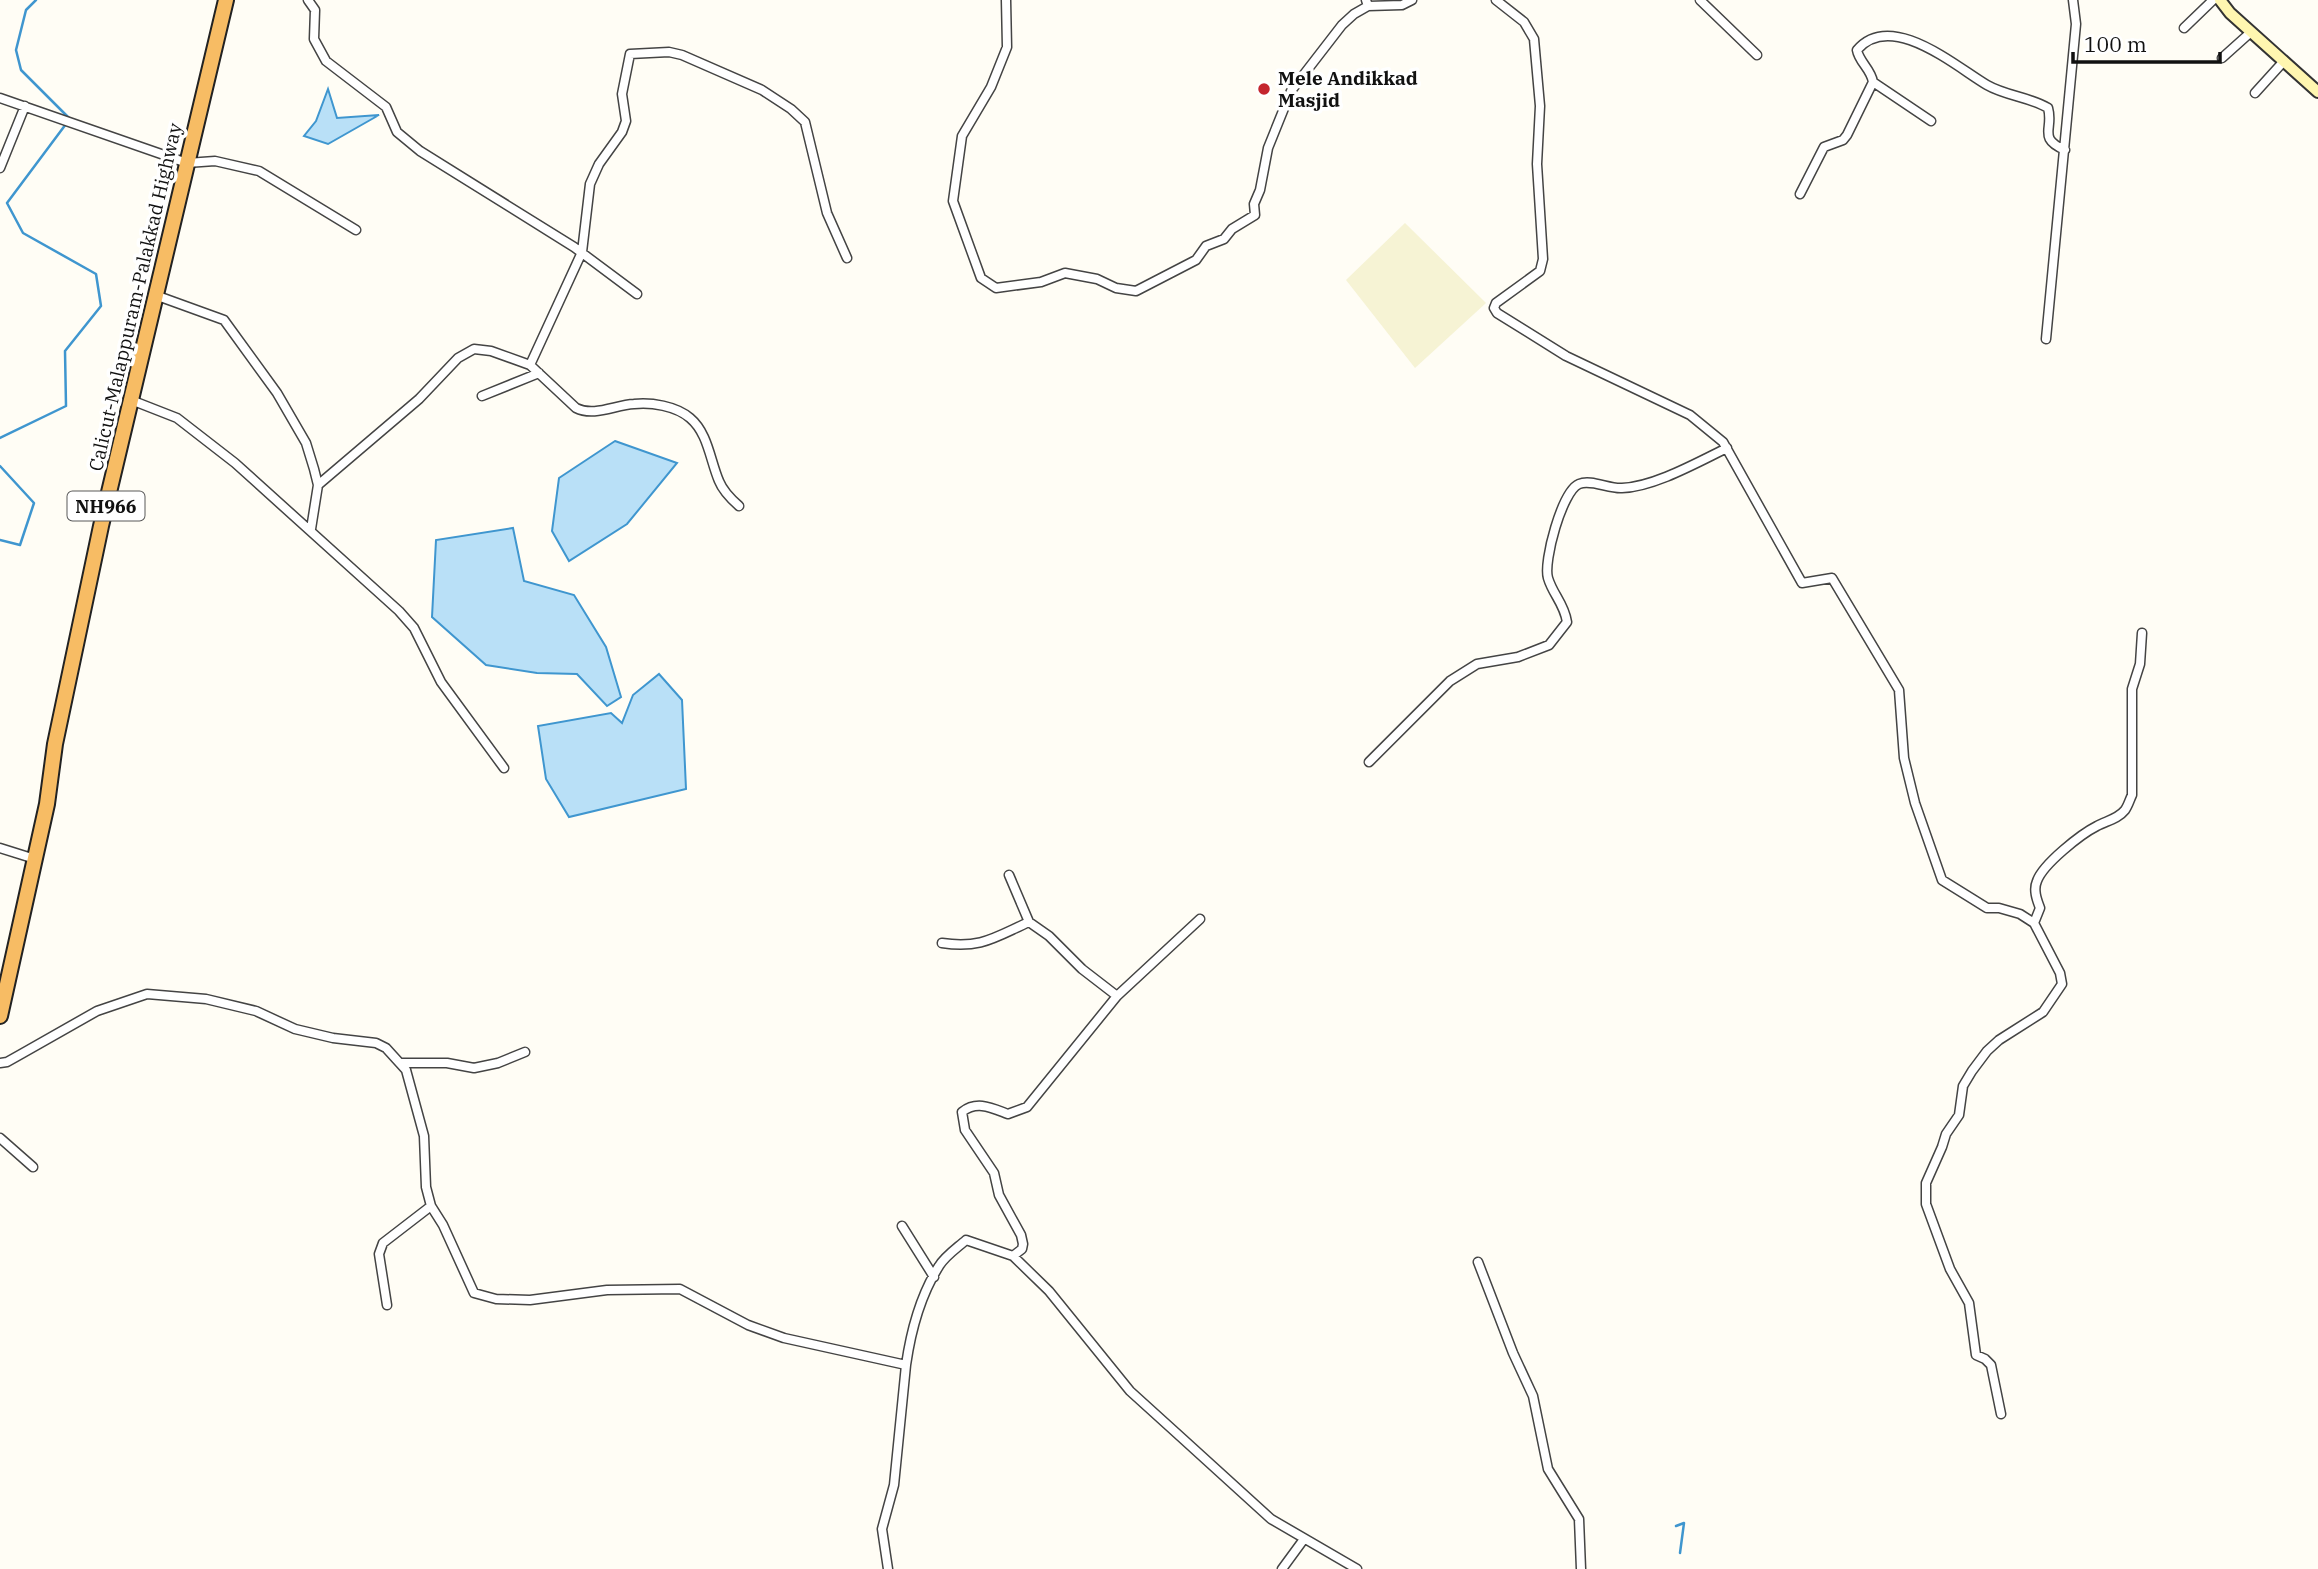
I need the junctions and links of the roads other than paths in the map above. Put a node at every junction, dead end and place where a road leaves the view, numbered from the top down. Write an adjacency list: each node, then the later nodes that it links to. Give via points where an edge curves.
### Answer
1 (226, 0): 23 (highway, Calicut-Malappuram-Palakkad Highway / NH966)
2 (308, 0): 27 (street, via 315,10 314,39 326,61 386,107 397,132)
3 (1006, 0): 10 (street, via 1007,47 991,87 962,136 954,182 953,201 981,278 996,288 1041,282 1065,273 1136,291 1196,260 1206,246 1224,239 1255,215 1268,148 1291,92 1342,25)
4 (1412, 0): 10 (street, via 1402,5)
5 (1496, 0): 36 (street, via 1524,22 1534,40 1543,259 1540,271 1494,308 1566,356 1690,415)
6 (1700, 0): 13 (street)
7 (2073, 0): 22 (street, via 2076,24)
8 (2213, 0): 11 (street)
9 (2220, 0): 12 (main road)
10 (1367, 3)
11 (2184, 28)
12 (2251, 32): 14 (street); 15 (main road)
13 (1756, 55)
14 (2222, 58)
15 (2284, 61): 17 (main road); 18 (street)
16 (1873, 82): 21 (street); 22 (street, via 1857,50 1866,41 1891,35 1923,46 1988,86 2048,108 2049,140); 25 (street, via 1847,135 1824,147)
17 (2318, 92)
18 (2255, 93)
19 (0, 98): 20 (street)
20 (25, 106): 23 (street); 24 (street)
21 (1931, 121)
22 (2065, 150): 31 (street)
23 (187, 163): 26 (street, via 215,161 258,172); 30 (highway, Calicut-Malappuram-Palakkad Highway / NH966)
24 (0, 168)
25 (1800, 194)
26 (356, 230)
27 (582, 252): 28 (street, via 590,184 626,121 622,94 630,54 669,52 762,90 805,122 827,213); 29 (street); 32 (street)
28 (847, 258)
29 (637, 293)
30 (155, 295): 35 (highway, Calicut-Malappuram-Palakkad Highway / NH966); 37 (street, via 224,320 277,393 306,443)
31 (2046, 339)
32 (530, 365): 33 (street); 37 (street, via 474,349 458,358 419,399)
33 (539, 373): 34 (street); 38 (street, via 585,412 634,404 664,406 690,418 705,440 719,482)
34 (482, 396)
35 (131, 400): 39 (street, via 177,418); 44 (highway, Calicut-Malappuram-Palakkad Highway / NH966, via 55,744)
36 (1727, 448): 41 (street, via 1653,481 1622,488 1578,484 1567,496 1554,530 1547,576 1565,608 1567,622 1562,631 1549,645 1518,657 1477,664 1450,681); 48 (street, via 1802,583 1832,578 1899,690 1904,758 1914,803 1942,880 1987,908 2020,914)
37 (318, 485): 39 (street)
38 (739, 506)
39 (311, 529): 42 (street, via 414,628 441,682)
40 (2142, 633): 48 (street, via 2132,689 2132,795 2126,810 2096,826 2051,862 2036,882 2040,908)
41 (1369, 762)
42 (504, 768)
43 (0, 848): 44 (street)
44 (35, 859): 51 (highway, Calicut-Malappuram-Palakkad Highway / NH966)
45 (1009, 875): 47 (street)
46 (1200, 919): 50 (street)
47 (1029, 922): 49 (street, via 979,944); 50 (street)
48 (2034, 923): 64 (street, via 2062,984 2043,1012 1999,1040 1972,1071 1963,1086 1961,1109 1946,1134 1925,1191 1950,1269 1969,1303 1976,1355 1991,1365)
49 (942, 943)
50 (1116, 996): 59 (street, via 1027,1107 1008,1114 984,1105 962,1112 965,1129 994,1173 999,1195 1021,1235 1022,1249)
51 (0, 1016)
52 (525, 1052): 54 (street, via 474,1068)
53 (0, 1063): 54 (street, via 97,1011 147,994 206,999 333,1038 376,1043)
54 (400, 1063): 57 (street, via 406,1070 424,1136)
55 (0, 1138): 56 (street)
56 (33, 1167)
57 (431, 1206): 62 (street, via 383,1243 379,1255); 63 (street, via 474,1293 530,1300 607,1290 680,1289 783,1338)
58 (902, 1226): 61 (street)
59 (1013, 1256): 61 (street, via 966,1240); 65 (street, via 1049,1291 1130,1391 1271,1519)
60 (1478, 1262): 69 (street, via 1533,1396 1548,1469 1579,1519)
61 (933, 1276): 63 (street, via 920,1304)
62 (387, 1305)
63 (906, 1364): 66 (street, via 894,1485 882,1529)
64 (2001, 1414)
65 (1304, 1539): 67 (street); 68 (street)
66 (888, 1569)
67 (1282, 1569)
68 (1357, 1569)
69 (1581, 1569)

